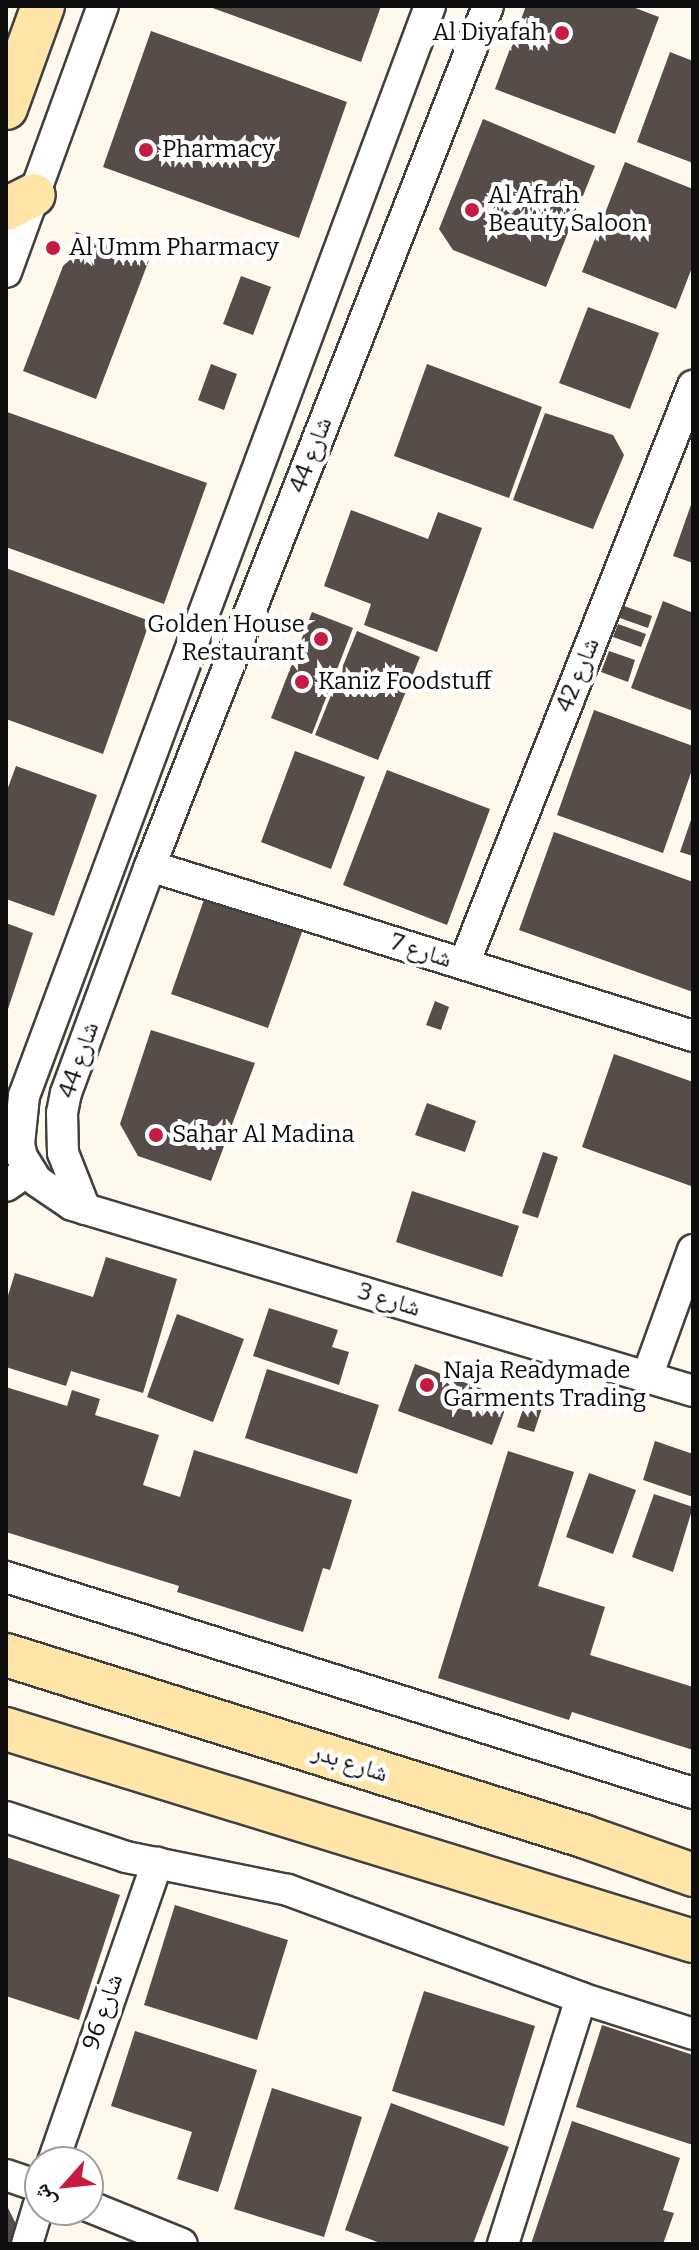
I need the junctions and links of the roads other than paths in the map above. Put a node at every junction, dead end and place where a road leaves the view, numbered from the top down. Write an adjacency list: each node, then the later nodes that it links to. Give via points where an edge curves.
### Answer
1 (43, 6): 5 (main road)
2 (103, 6): 6 (street)
3 (430, 6): 12 (street, شارع 44, via 24,1096)
4 (488, 6): 9 (street, شارع 44)
5 (6, 108)
6 (20, 202): 7 (street)
7 (6, 272)
8 (693, 386): 10 (street, شارع 42)
9 (150, 866): 10 (street, شارع 7); 13 (street, شارع 44, via 66,1093 63,1153)
10 (464, 964): 11 (street, شارع 7)
11 (693, 1036)
12 (17, 1178): 13 (street, شارع 44)
13 (85, 1209): 15 (street, شارع 3)
14 (693, 1250): 15 (street)
15 (647, 1377): 16 (street, شارع 3)
16 (693, 1391)
17 (6, 1577): 20 (street)
18 (6, 1655): 23 (main road, شارع بدر)
19 (6, 1729): 24 (main road)
20 (693, 1793)
21 (6, 1817): 22 (street)
22 (157, 1863): 25 (street, via 288,1890); 27 (street, شارع 96)
23 (693, 1875)
24 (693, 1941)
25 (581, 1998): 26 (street); 30 (street)
26 (693, 2034)
27 (59, 2146)
28 (104, 2212): 29 (street)
29 (182, 2244)
30 (503, 2244)

